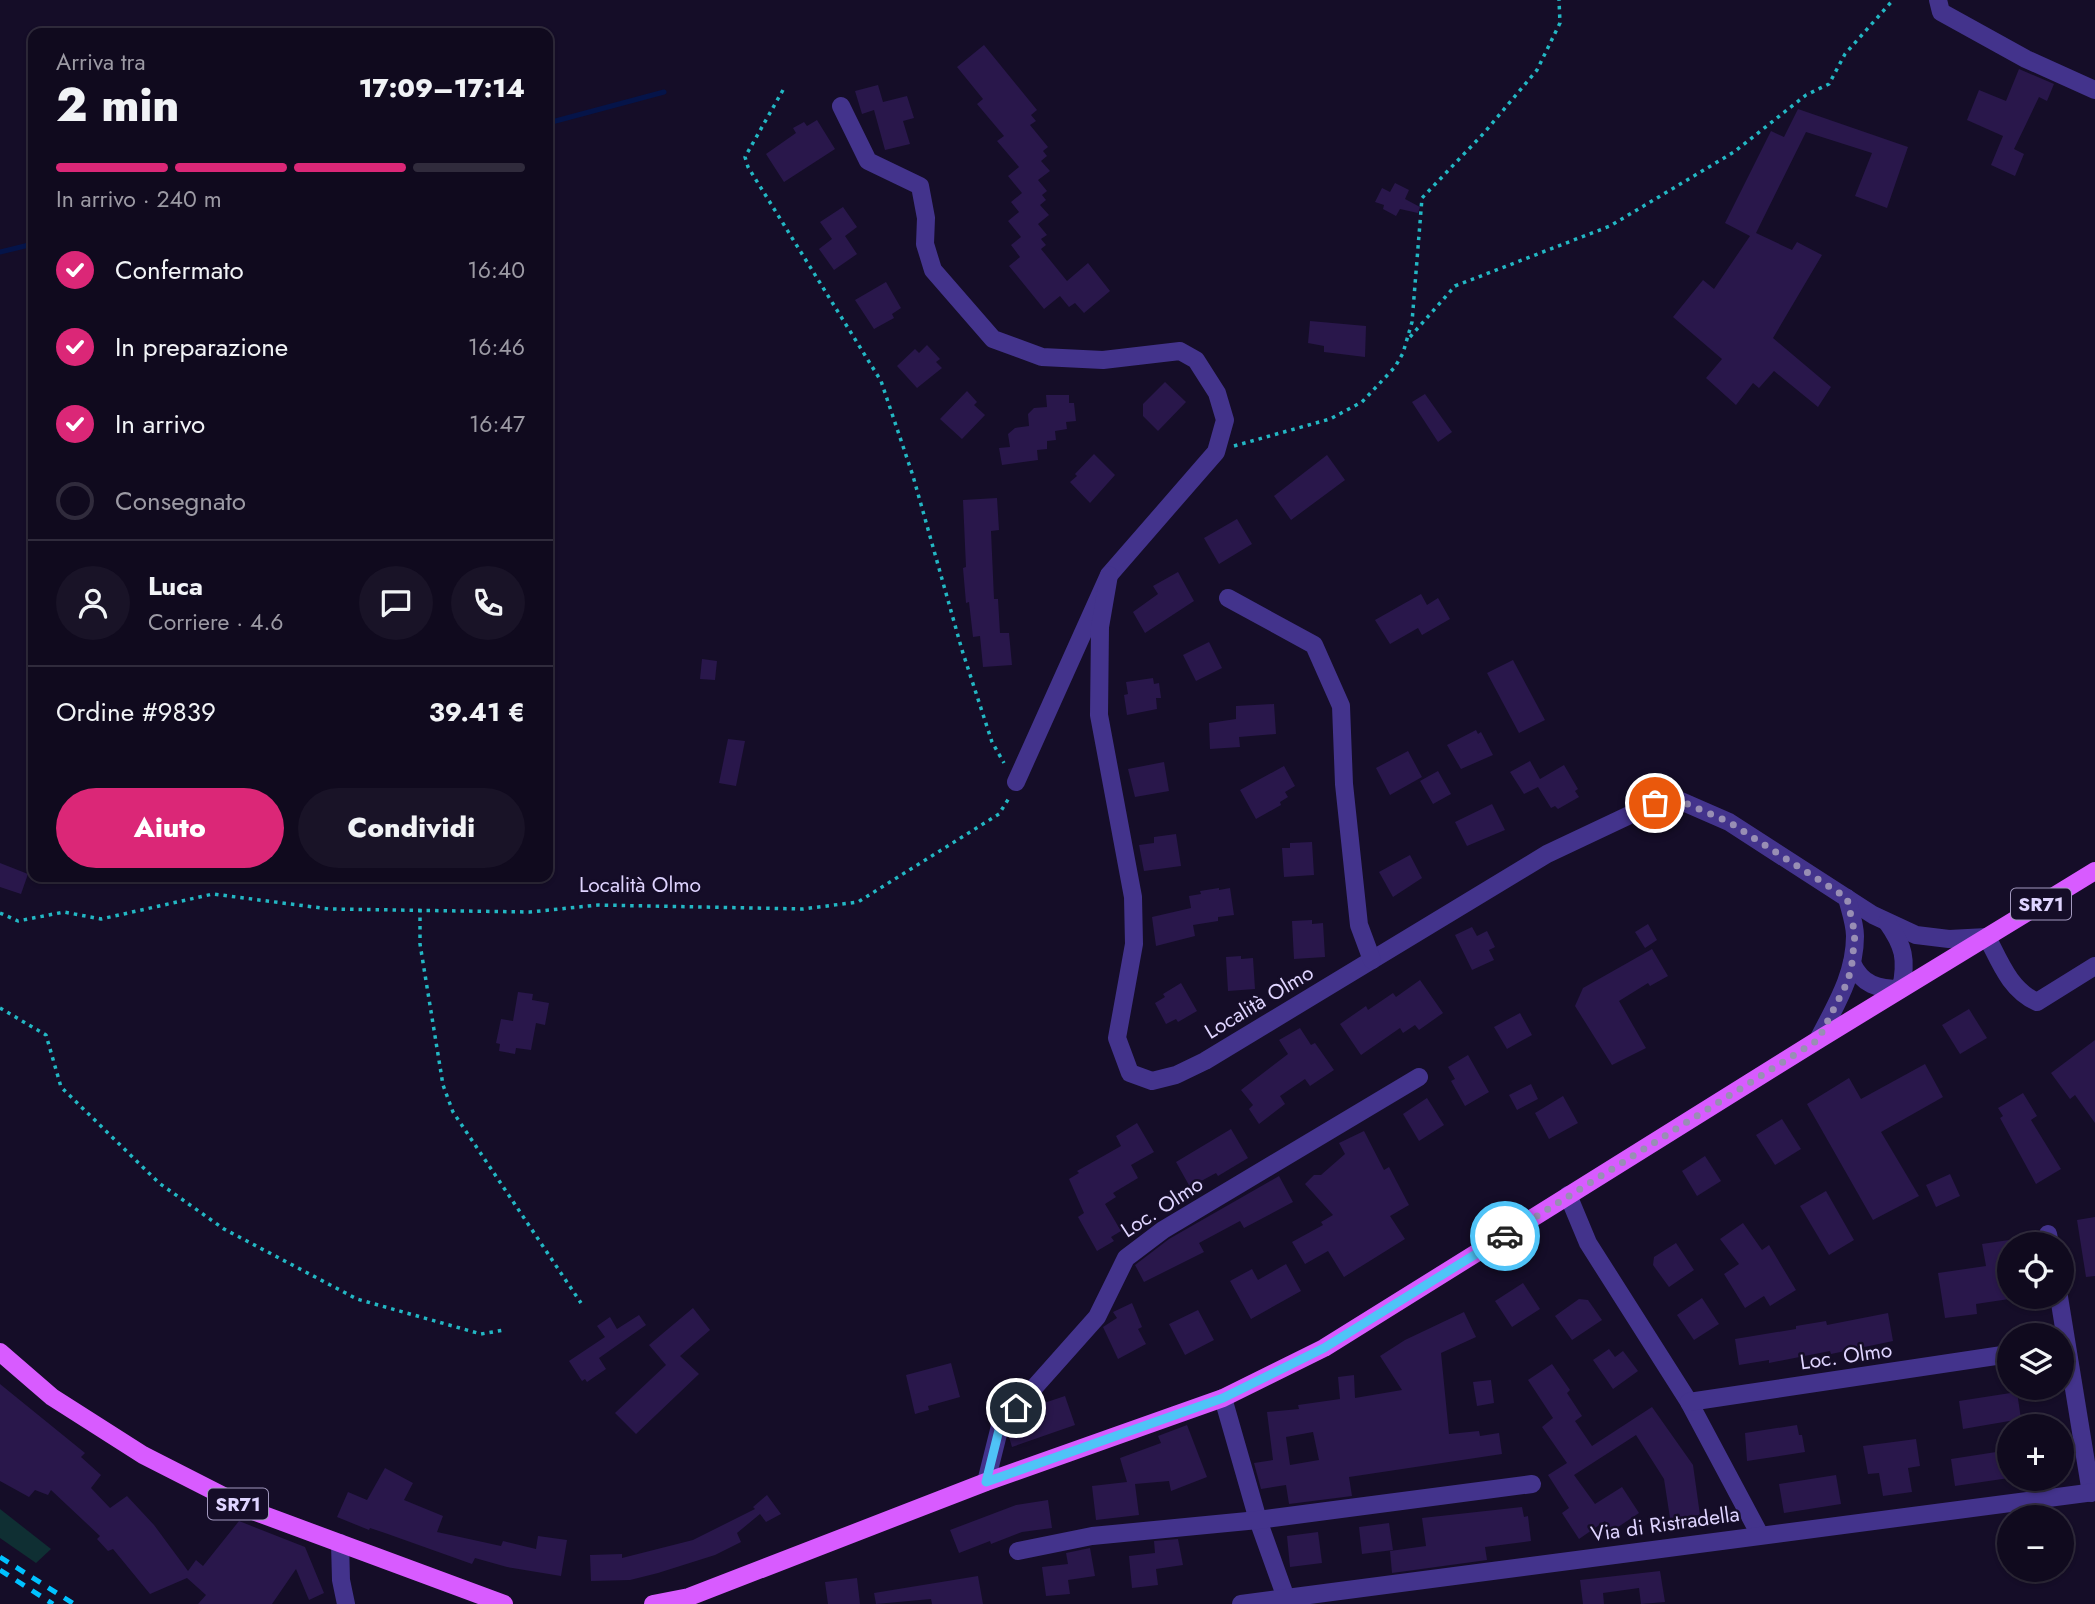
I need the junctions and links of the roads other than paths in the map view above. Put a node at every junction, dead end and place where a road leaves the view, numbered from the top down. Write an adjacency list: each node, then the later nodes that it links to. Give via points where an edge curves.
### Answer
1 (1938, 0): 2 (street, via 1941,12 2026,59)
2 (2095, 90)
3 (841, 106): 4 (street, via 867,162 920,186 925,244 933,270 993,339 1042,357 1103,360 1180,351 1196,360 1217,393 1225,420 1216,452)
4 (1109, 575): 6 (street); 11 (street, Località Olmo, via 1100,627 1099,715 1133,897 1135,944 1116,1038 1130,1073 1152,1081 1186,1070)
5 (1228, 598): 11 (street, via 1314,645 1341,706 1359,925)
6 (1016, 782)
7 (2095, 871): 10 (main road, SR71)
8 (1847, 898): 9 (street, Località Olmo); 11 (street, Località Olmo, via 1729,822 1674,798 1547,854); 12 (street, via 1855,934)
9 (1886, 922): 10 (street, Località Olmo, via 1916,935); 14 (street, via 1902,947 1905,971)
10 (1987, 937): 13 (street, via 2011,982 2037,1002); 14 (main road, SR71)
11 (1372, 960)
12 (1852, 963): 14 (street, via 1868,984); 15 (street, via 1848,981)
13 (2095, 967)
14 (1901, 989): 15 (main road, SR71)
15 (1818, 1040): 17 (main road, SR71)
16 (1419, 1077): 23 (street, Loc. Olmo, via 1163,1230 1126,1258 1097,1317 1000,1426)
17 (1568, 1195): 21 (main road, SR71, via 1324,1348); 22 (street, via 1588,1243)
18 (0, 1352): 28 (main road, SR71, via 52,1398 143,1455 253,1511)
19 (1997, 1356): 22 (street, Loc. Olmo)
20 (2074, 1393): 25 (street)
21 (1223, 1398): 23 (main road, SR71); 26 (street)
22 (1689, 1402): 27 (street)
23 (986, 1482): 33 (main road, SR71, via 690,1597)
24 (1532, 1484): 26 (street)
25 (2093, 1493): 27 (street, Via di Ristradella)
26 (1258, 1520): 29 (street, via 1093,1536); 30 (street)
27 (1760, 1535): 30 (street, Via di Ristradella)
28 (340, 1542): 31 (street); 32 (main road, SR71)
29 (1018, 1551)
30 (1286, 1598): 34 (street, Via di Ristradella)
31 (346, 1604)
32 (504, 1604)
33 (653, 1604)
34 (1241, 1604)

